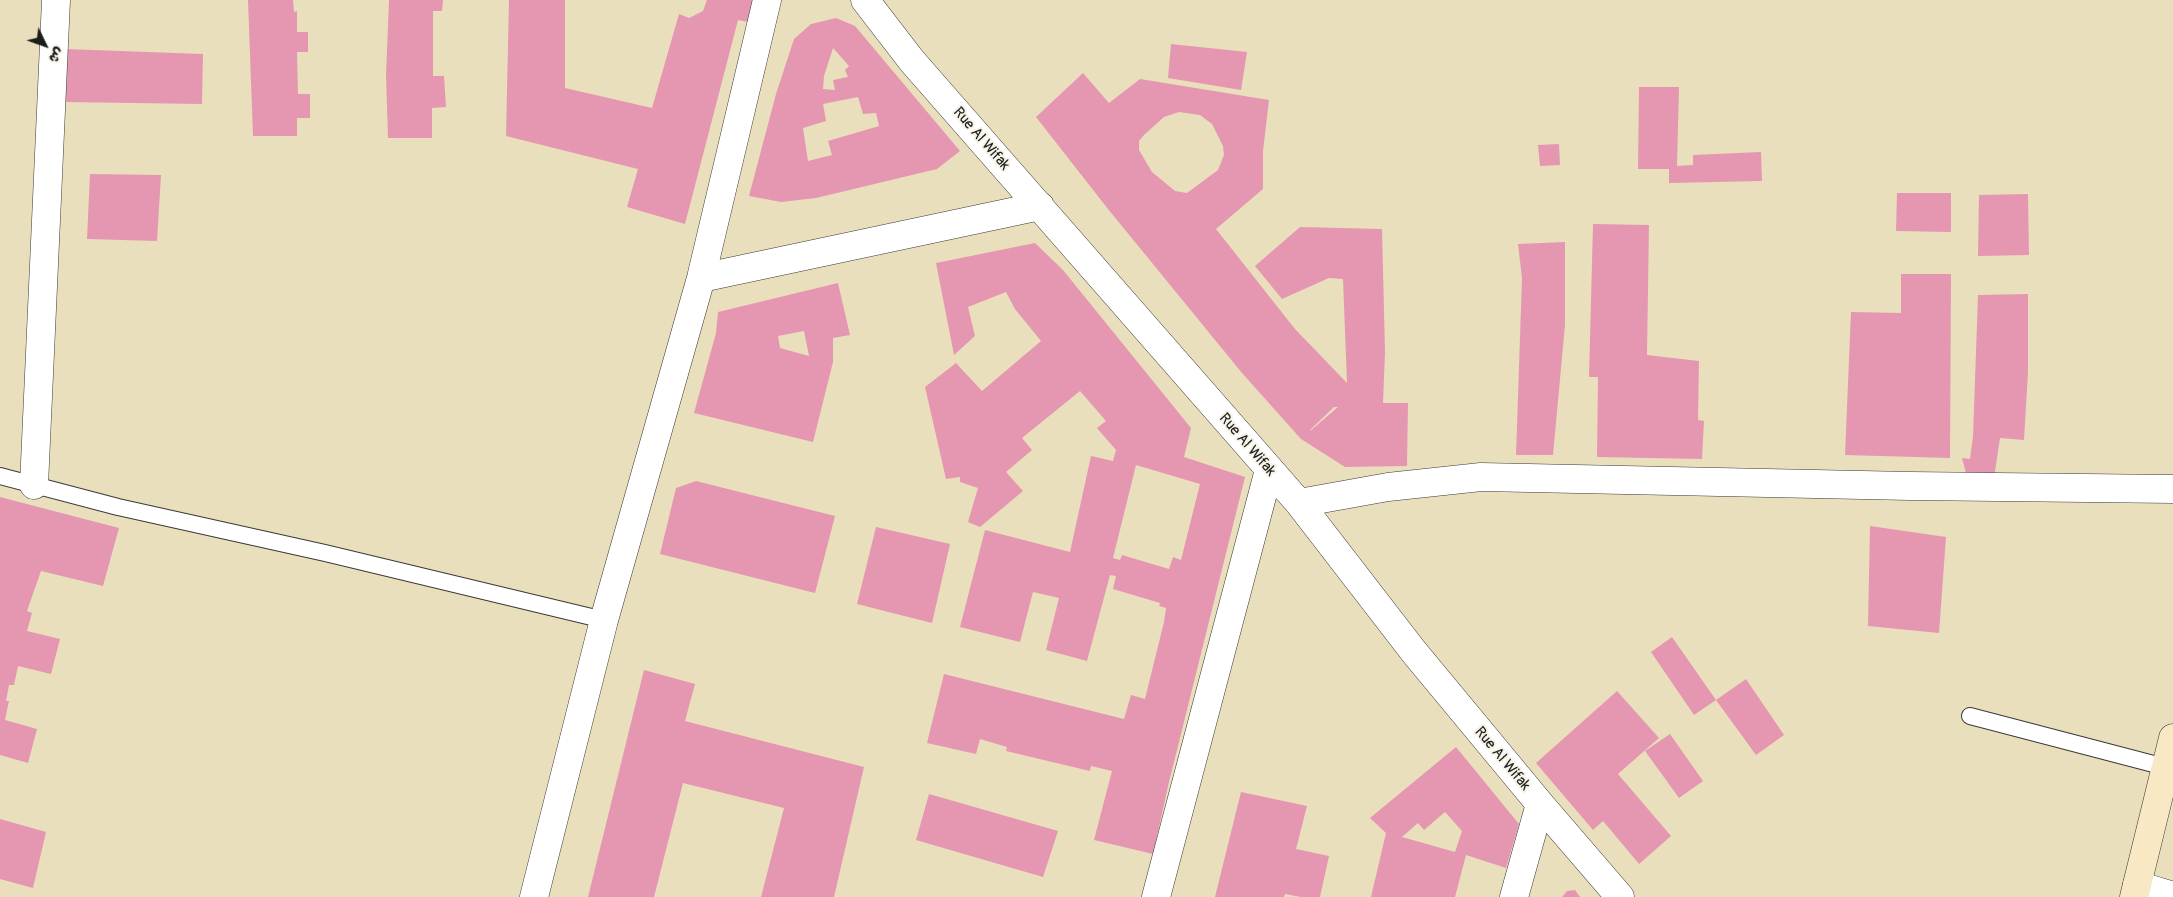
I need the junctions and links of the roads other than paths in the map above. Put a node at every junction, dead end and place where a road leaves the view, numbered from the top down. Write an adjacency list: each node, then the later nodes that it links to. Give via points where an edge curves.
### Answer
1 (56, 0): 8 (street)
2 (767, 0): 5 (street)
3 (865, 0): 4 (street, Rue Al Wifak, via 912,61)
4 (1040, 206): 5 (street); 6 (street, Rue Al Wifak)
5 (701, 278): 11 (street)
6 (1269, 470): 10 (street, Rue Al Wifak); 18 (street)
7 (0, 476): 8 (lane)
8 (34, 485): 11 (lane)
9 (2173, 489): 10 (street, via 1482,477 1388,487)
10 (1298, 503): 14 (street, Rue Al Wifak, via 1414,652)
11 (604, 620): 17 (street)
12 (1970, 716): 13 (lane)
13 (2171, 749): 15 (street)
14 (1540, 804): 19 (street); 20 (street, Rue Al Wifak)
15 (2135, 891): 16 (street)
16 (2173, 896)
17 (534, 897)
18 (1156, 897)
19 (1514, 897)
20 (1620, 897)

